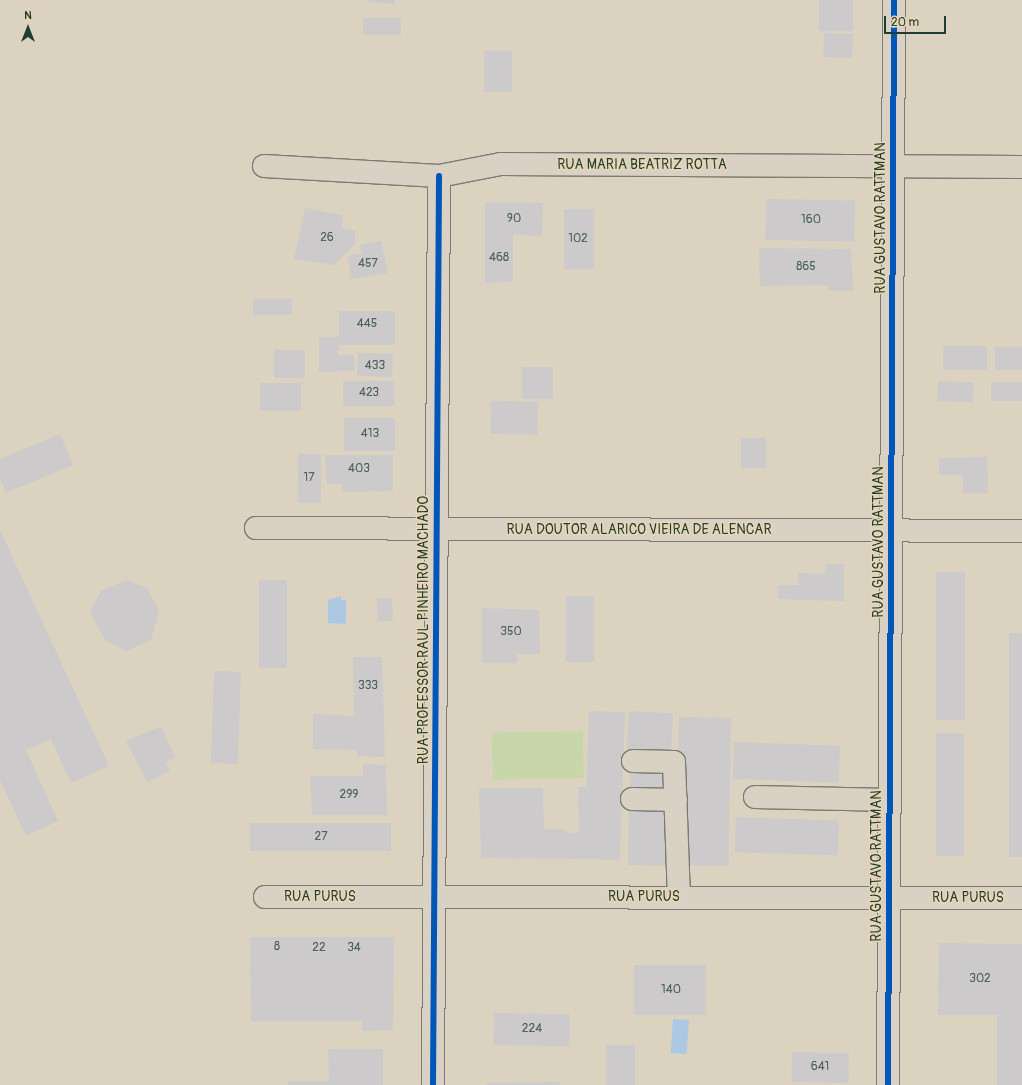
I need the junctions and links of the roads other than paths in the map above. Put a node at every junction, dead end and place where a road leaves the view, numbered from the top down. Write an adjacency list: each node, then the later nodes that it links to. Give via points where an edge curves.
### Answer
1 (894, 0): 3 (street, RUA GUSTAVO RATTMAN)
2 (264, 166): 5 (street, RUA MARIA BEATRIZ ROTTA)
3 (893, 167): 4 (street, RUA MARIA BEATRIZ ROTTA); 5 (street, RUA MARIA BEATRIZ ROTTA, via 501,164); 8 (street, RUA GUSTAVO RATTMAN)
4 (1022, 167)
5 (439, 176): 7 (street, RUA PROFESSOR RAUL PINHEIRO MACHADO)
6 (256, 528): 7 (street, RUA DOUTOR ALARICO VIEIRA DE ALENCAR)
7 (436, 529): 8 (street, RUA DOUTOR ALARICO VIEIRA DE ALENCAR); 16 (street, RUA PROFESSOR RAUL PINHEIRO MACHADO)
8 (891, 531): 9 (street, RUA DOUTOR ALARICO VIEIRA DE ALENCAR); 14 (street, RUA GUSTAVO RATTMAN)
9 (1022, 531)
10 (634, 760): 13 (street, via 674,762)
11 (755, 797): 14 (street)
12 (632, 799): 13 (street)
13 (676, 800): 17 (street)
14 (890, 800): 18 (street, RUA GUSTAVO RATTMAN)
15 (265, 897): 16 (street, RUA PURUS)
16 (434, 897): 17 (street, RUA PURUS); 20 (street, RUA PROFESSOR RAUL PINHEIRO MACHADO)
17 (679, 897): 18 (street, RUA PURUS)
18 (889, 898): 19 (street, RUA PURUS); 21 (street, RUA GUSTAVO RATTMAN)
19 (1022, 898)
20 (433, 1085)
21 (888, 1085)

